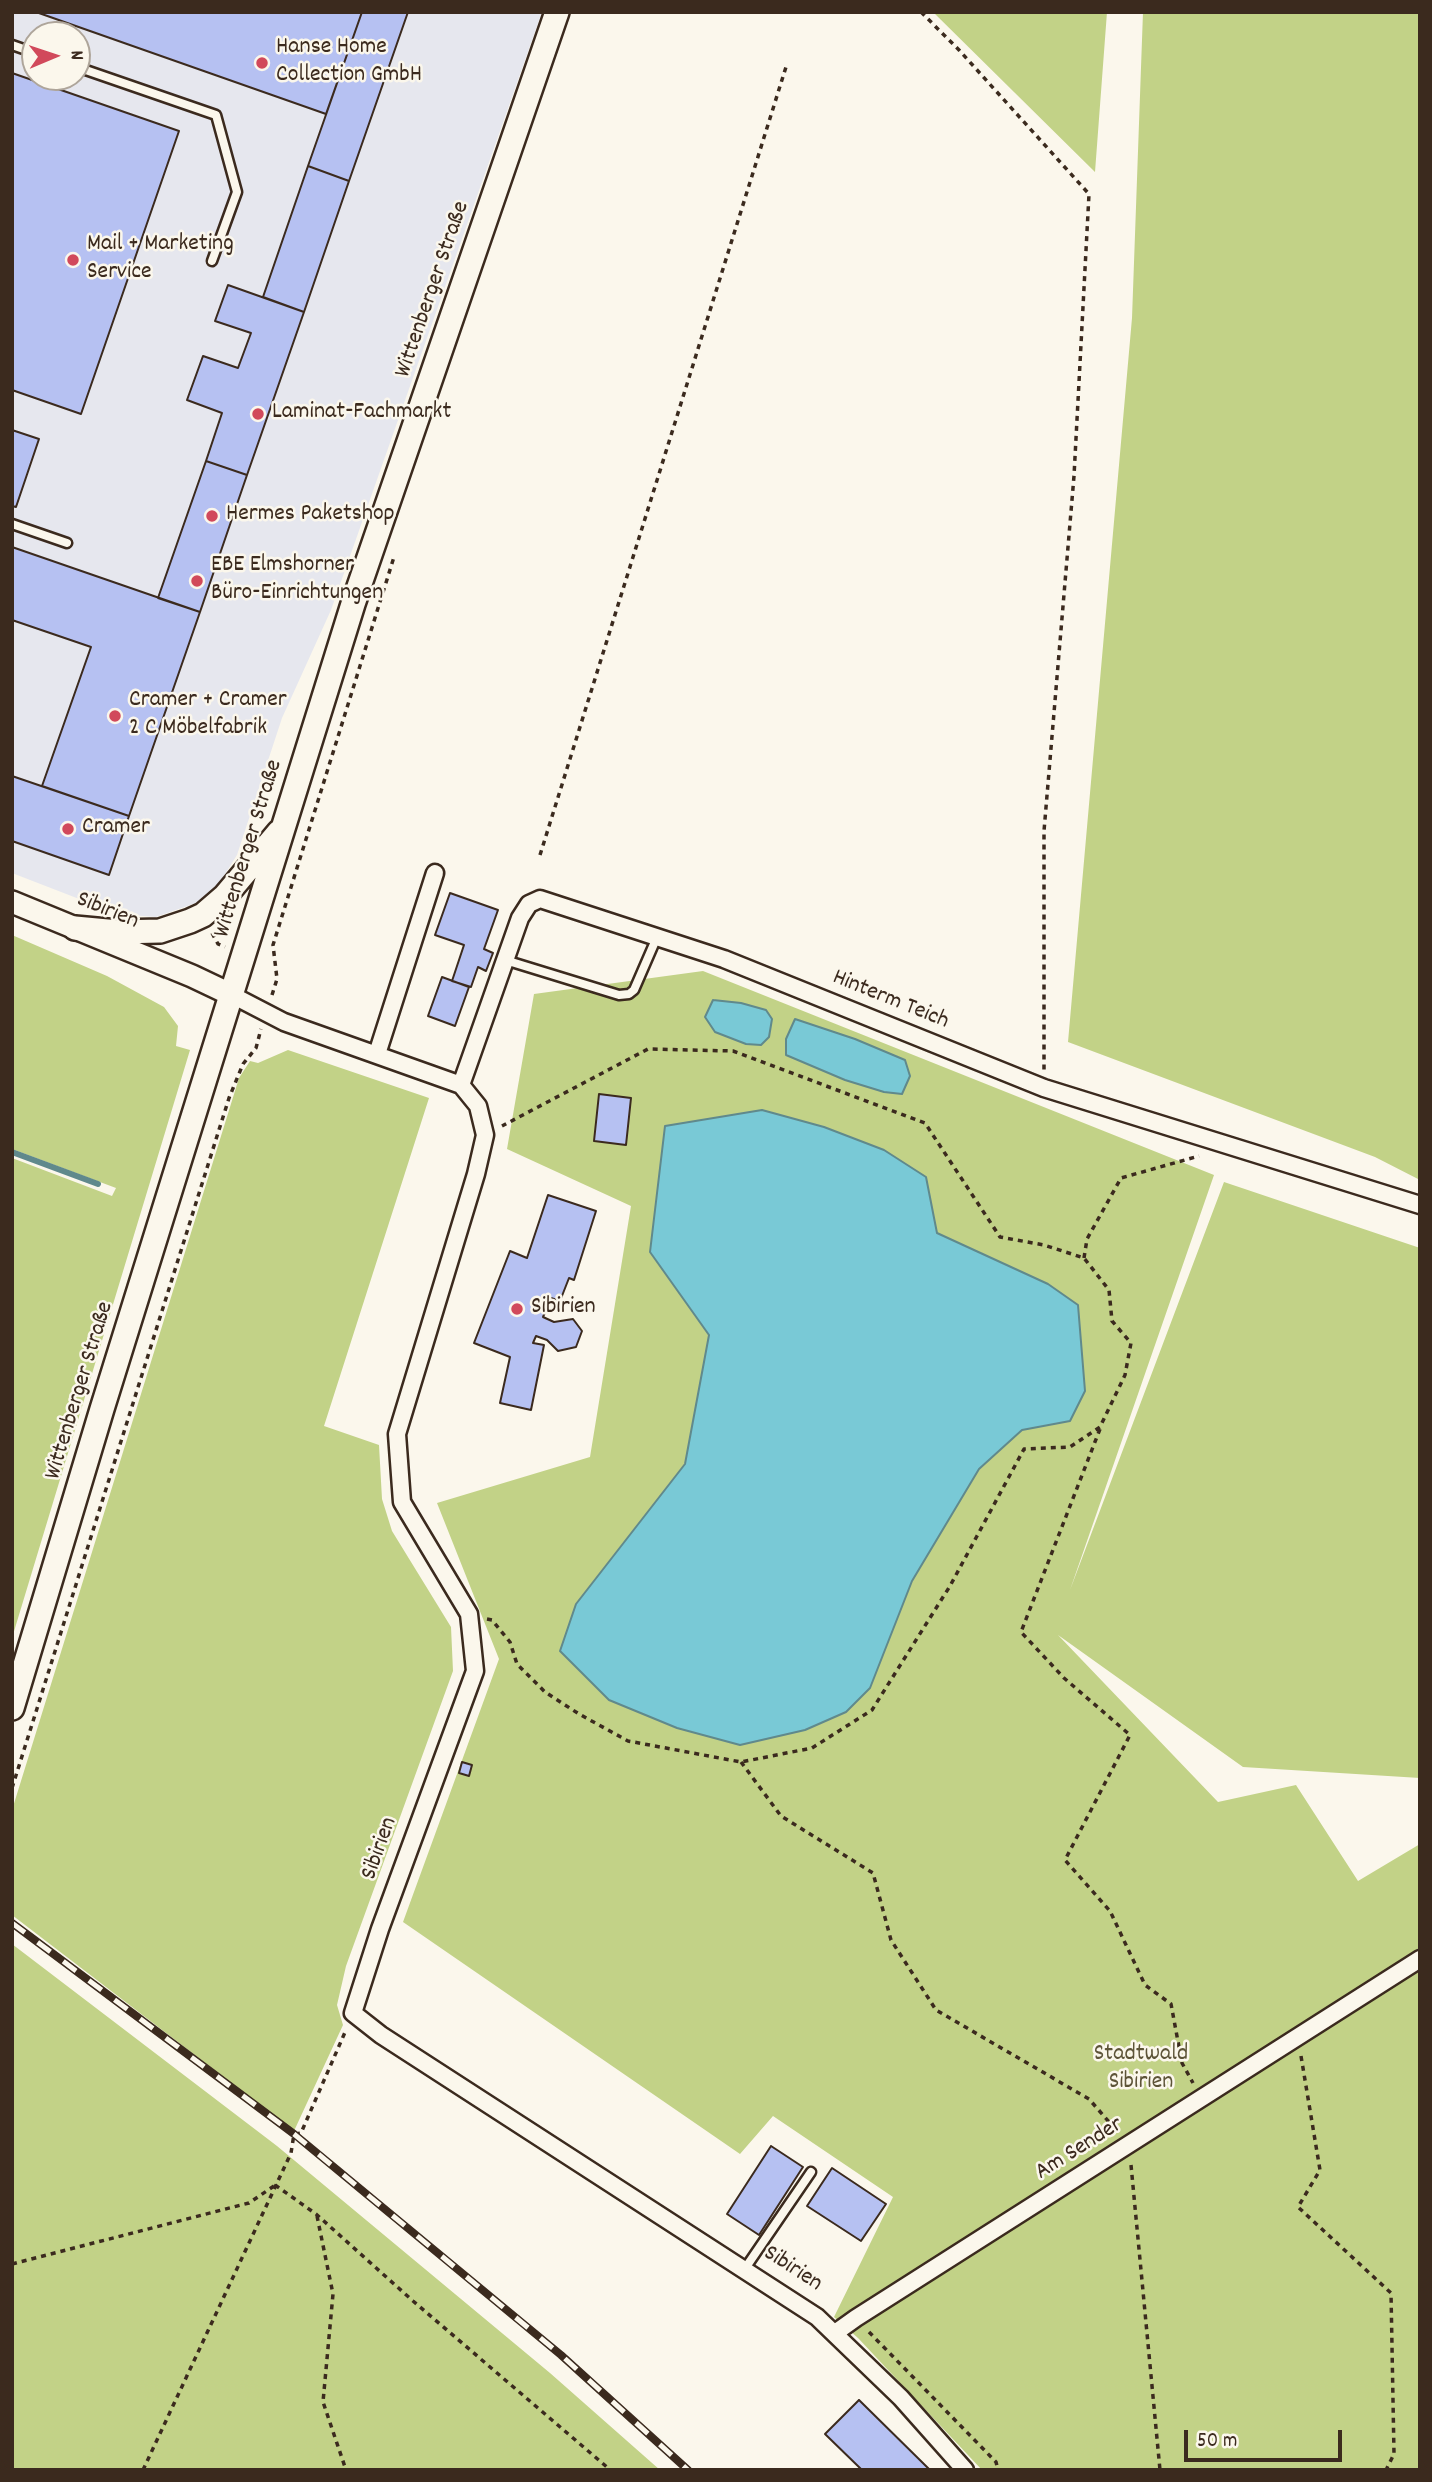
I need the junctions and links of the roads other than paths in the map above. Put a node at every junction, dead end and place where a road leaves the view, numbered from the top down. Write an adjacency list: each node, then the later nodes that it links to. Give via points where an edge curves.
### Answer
1 (557, 12): 6 (main road, Wittenberger Straße, via 353,604)
2 (91, 72): 3 (lane, via 216,115 237,192)
3 (212, 261)
4 (12, 524): 5 (lane)
5 (66, 543)
6 (286, 824): 9 (main road, via 225,896 196,918 160,931); 12 (main road, Wittenberger Straße)
7 (435, 873): 13 (street)
8 (12, 902): 9 (street, Sibirien)
9 (75, 928): 12 (street, Sibirien)
10 (657, 937): 11 (lane, via 629,994 619,995); 11 (street, Hinterm Teich, via 540,899 529,904 520,918); 15 (street, Hinterm Teich, via 724,959 1044,1088)
11 (505, 960): 14 (street, Hinterm Teich)
12 (232, 995): 13 (street, Sibirien, via 284,1022); 16 (main road, Wittenberger Straße)
13 (377, 1054): 14 (street, Sibirien)
14 (461, 1085): 19 (street, Sibirien, via 478,1106 485,1135 397,1434 402,1502 469,1614 475,1671 380,1929 354,2013 381,2035)
15 (1420, 1205)
16 (12, 1708)
17 (1420, 1959): 20 (street, Am Sender)
18 (811, 2172): 19 (lane)
19 (744, 2270): 20 (street, Sibirien)
20 (835, 2333): 21 (street, Sibirien)
21 (965, 2470)

